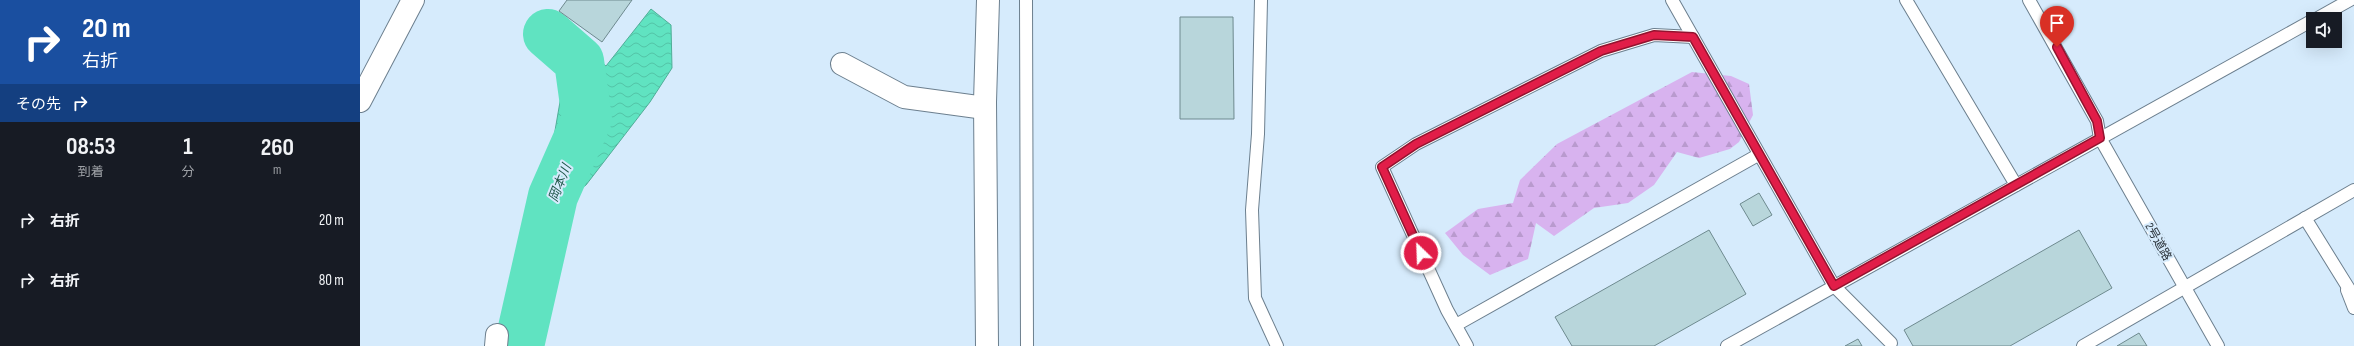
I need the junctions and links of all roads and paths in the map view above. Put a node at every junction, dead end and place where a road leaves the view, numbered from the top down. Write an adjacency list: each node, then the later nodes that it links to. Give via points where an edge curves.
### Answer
1 (413, 0): 13 (street)
2 (988, 0): 14 (street)
3 (1026, 0): 28 (lane)
4 (1261, 0): 29 (lane, via 1258,134 1252,210 1254,298)
5 (1672, 0): 11 (lane)
6 (1906, 0): 17 (lane)
7 (2029, 0): 15 (lane, 2号道路, via 2097,121)
8 (2350, 0): 9 (lane)
9 (2328, 12)
10 (2306, 24): 15 (lane)
11 (1693, 37): 16 (lane); 25 (lane, via 1654,35 1601,51 1416,144 1382,167)
12 (842, 64): 14 (street, via 904,97)
13 (360, 101)
14 (985, 108): 27 (street)
15 (2100, 138): 17 (lane); 22 (lane, 2号道路)
16 (1758, 155): 21 (lane); 25 (lane)
17 (2016, 185): 21 (lane)
18 (2354, 190): 19 (lane)
19 (2305, 218): 20 (lane); 22 (lane)
20 (2346, 285): 23 (lane); 24 (lane)
21 (1834, 286): 26 (lane); 31 (lane)
22 (2184, 288): 32 (lane); 33 (lane, 2号道路)
23 (2354, 297)
24 (2354, 308)
25 (1456, 325): 30 (lane)
26 (1891, 343)
27 (987, 346)
28 (1027, 346)
29 (1277, 346)
30 (1467, 346)
31 (1727, 346)
32 (2084, 346)
33 (2218, 346)

